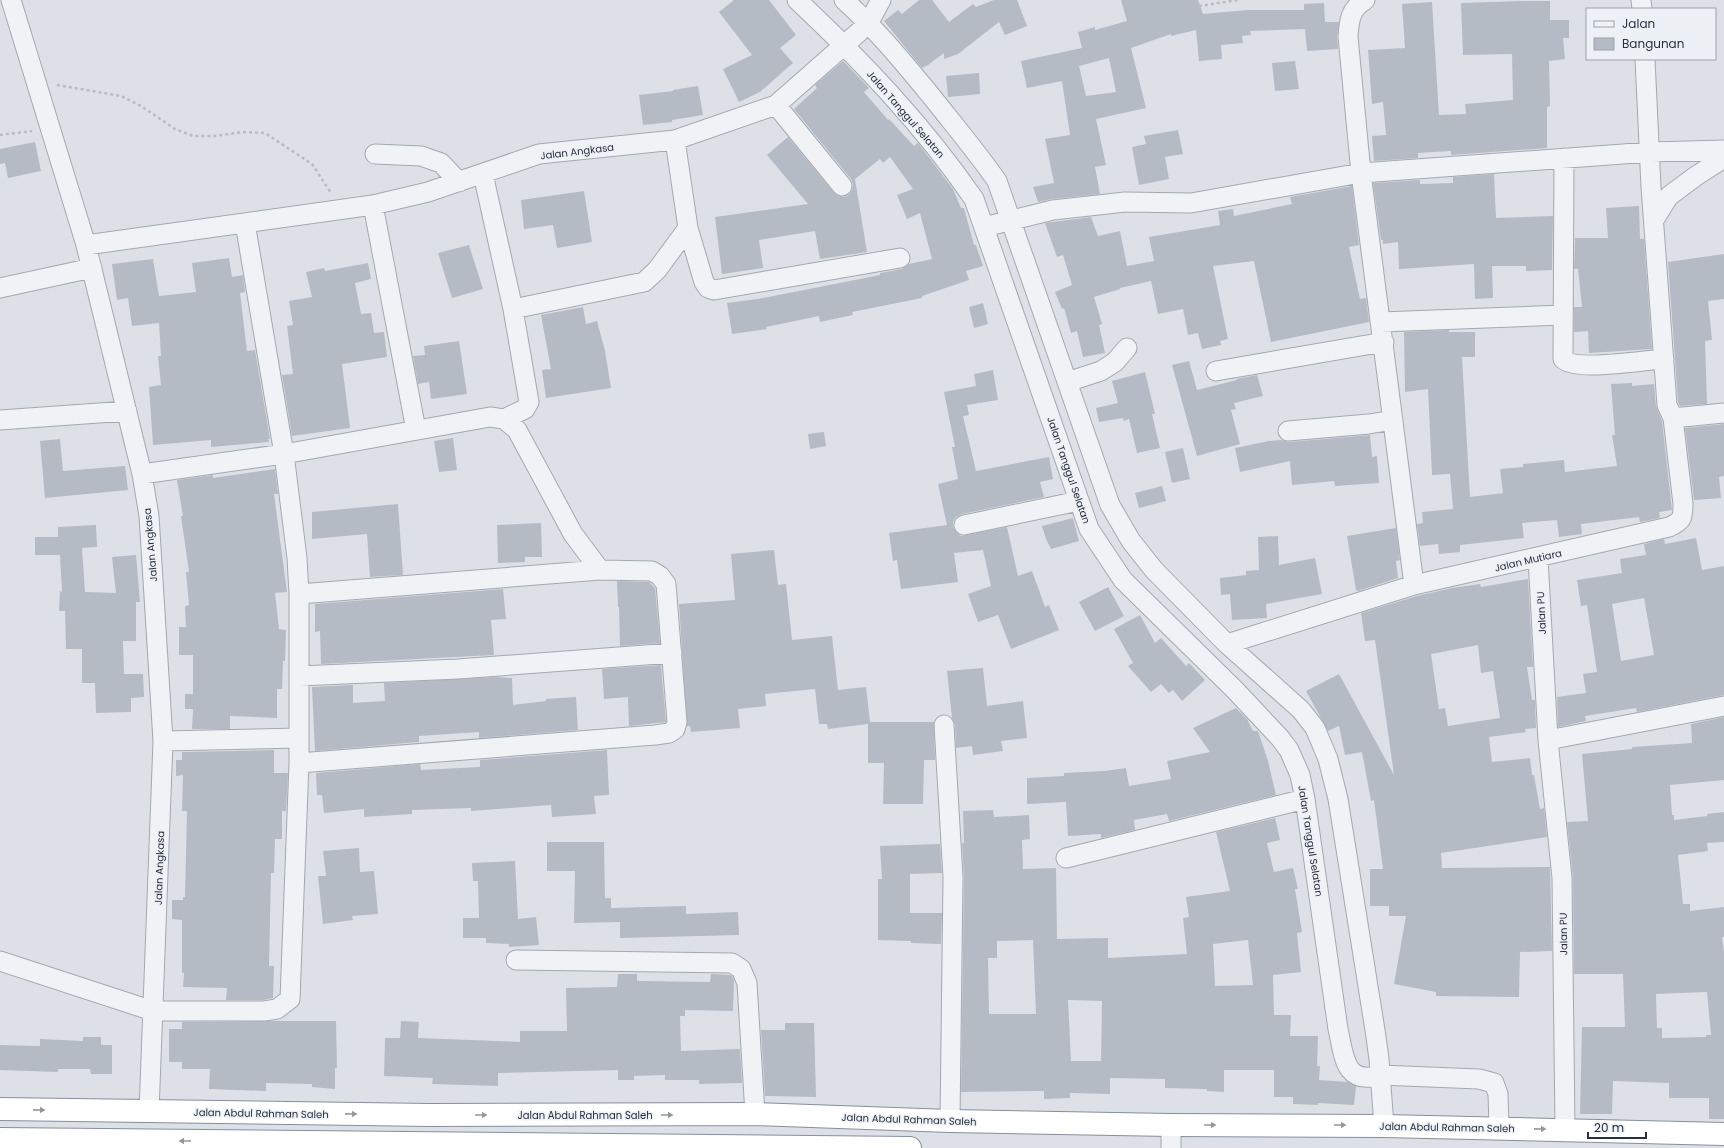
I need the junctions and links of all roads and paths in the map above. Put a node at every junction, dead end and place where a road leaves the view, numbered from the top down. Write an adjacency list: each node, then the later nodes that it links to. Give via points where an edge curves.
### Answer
1 (797, 0): 8 (street, Jalan Tanggul Selatan)
2 (844, 0): 8 (street, Jalan Tanggul Selatan)
3 (880, 0): 8 (street)
4 (1238, 0): 7 (path)
5 (1365, 0): 20 (street, via 1357,5 1348,24)
6 (8, 3): 10 (street)
7 (1193, 7)
8 (856, 35): 11 (street, Jalan Angkasa); 26 (street, Jalan Tanggul Selatan, via 887,43 997,181); 29 (street, Jalan Tanggul Selatan, via 974,199)
9 (1645, 60): 16 (street)
10 (36, 82): 12 (street); 25 (path, via 121,96 175,129 193,136 265,133 312,164)
11 (776, 105): 14 (street, Jalan Angkasa); 23 (street)
12 (50, 129): 13 (path); 31 (street)
13 (0, 135)
14 (675, 140): 21 (street, Jalan Angkasa, via 539,154); 30 (street)
15 (1724, 150): 16 (street)
16 (1650, 152): 18 (street); 27 (street)
17 (374, 154): 22 (street, via 422,156 441,163)
18 (1564, 158): 20 (street); 36 (street)
19 (1724, 158): 27 (street, via 1668,196)
20 (1361, 173): 26 (street, via 1191,203 1125,202 1053,210); 37 (street)
21 (483, 174): 22 (street, Jalan Angkasa); 35 (street)
22 (460, 182): 24 (street, Jalan Angkasa)
23 (842, 186)
24 (373, 205): 25 (street, Jalan Angkasa); 49 (street)
25 (343, 210): 28 (street, Jalan Angkasa)
26 (1012, 220): 29 (street); 42 (street, Jalan Tanggul Selatan)
27 (1654, 220): 40 (street)
28 (245, 223): 31 (street, Jalan Angkasa); 51 (street)
29 (984, 227): 53 (street, Jalan Tanggul Selatan)
30 (688, 228): 32 (street, via 704,282 708,288 714,290); 35 (street, via 657,270 644,282)
31 (86, 245): 33 (street, Jalan Angkasa)
32 (900, 258)
33 (92, 268): 34 (street); 43 (street, Jalan Angkasa)
34 (0, 288)
35 (513, 309): 46 (street, via 529,402 525,409)
36 (1563, 315): 37 (street); 40 (street, via 1562,355 1563,359 1570,363 1592,365)
37 (1381, 322): 38 (street)
38 (1384, 342): 41 (street); 48 (street)
39 (1127, 348): 42 (street, via 1115,362 1101,371)
40 (1664, 359): 45 (street, via 1667,405)
41 (1216, 371)
42 (1067, 382): 59 (street, Jalan Tanggul Selatan, via 1110,505 1131,541 1154,570)
43 (127, 411): 47 (street); 52 (street, Jalan Angkasa)
44 (1724, 413): 45 (street)
45 (1673, 418): 55 (street, Jalan Mutiara, via 1683,504 1680,522 1669,527)
46 (504, 419): 49 (street, via 490,418); 56 (street, via 517,430 573,534)
47 (0, 420)
48 (1393, 420): 50 (street); 57 (street)
49 (416, 430): 51 (street)
50 (1288, 430)
51 (284, 454): 52 (street); 58 (street)
52 (142, 474): 66 (street, Jalan Angkasa, via 149,516)
53 (1079, 500): 54 (street); 68 (street, Jalan Tanggul Selatan, via 1089,529 1123,580 1236,690 1289,750 1300,775)
54 (964, 526)
55 (1538, 558): 57 (street, Jalan Mutiara); 65 (street, Jalan PU)
56 (600, 570): 58 (street); 60 (street, via 652,571 660,576 666,584)
57 (1414, 585): 59 (street, Jalan Mutiara)
58 (299, 594): 61 (street)
59 (1227, 644): 73 (street, Jalan Tanggul Selatan, via 1301,710 1315,728 1328,759 1338,799 1369,989)
60 (672, 653): 61 (street, via 458,669); 67 (street, via 677,722 675,729 669,732 647,736)
61 (299, 676): 64 (street)
62 (1724, 706): 65 (street)
63 (944, 725): 78 (street, via 953,877)
64 (299, 738): 66 (street); 67 (street)
65 (1548, 740): 82 (street, Jalan PU, via 1562,878)
66 (164, 741): 72 (street, Jalan Angkasa)
67 (299, 763): 72 (street, via 290,999 277,1009 264,1011)
68 (1305, 798): 69 (street); 73 (street, Jalan Tanggul Selatan, via 1338,1029 1346,1062 1353,1074 1367,1079)
69 (1066, 858)
70 (516, 960): 76 (street, via 732,963 741,969 746,984)
71 (0, 961): 72 (street)
72 (153, 1011): 75 (street, Jalan Angkasa)
73 (1380, 1076): 80 (street, Jalan Tanggul Selatan); 81 (street, via 1479,1079 1494,1083 1498,1094)
74 (2, 1109): 75 (highway, Jalan Abdul Rahman Saleh, one-way to 75); 84 (highway)
75 (149, 1112): 77 (highway, Jalan Abdul Rahman Saleh, one-way to 77)
76 (755, 1114): 77 (highway, Jalan Abdul Rahman Saleh); 78 (highway, Jalan Abdul Rahman Saleh)
77 (715, 1115): 86 (highway)
78 (950, 1121): 79 (highway, Jalan Abdul Rahman Saleh)
79 (1171, 1125): 80 (highway, Jalan Abdul Rahman Saleh, one-way to 80); 89 (street)
80 (1384, 1126): 81 (highway, Jalan Abdul Rahman Saleh)
81 (1499, 1128): 82 (highway, Jalan Abdul Rahman Saleh, one-way to 82)
82 (1565, 1129): 83 (highway, Jalan Abdul Rahman Saleh)
83 (1724, 1134)
84 (2, 1140): 85 (highway, one-way to 84)
85 (240, 1145): 87 (highway)
86 (717, 1145): 87 (highway); 88 (highway)
87 (513, 1146)
88 (910, 1148)
89 (1171, 1148)

